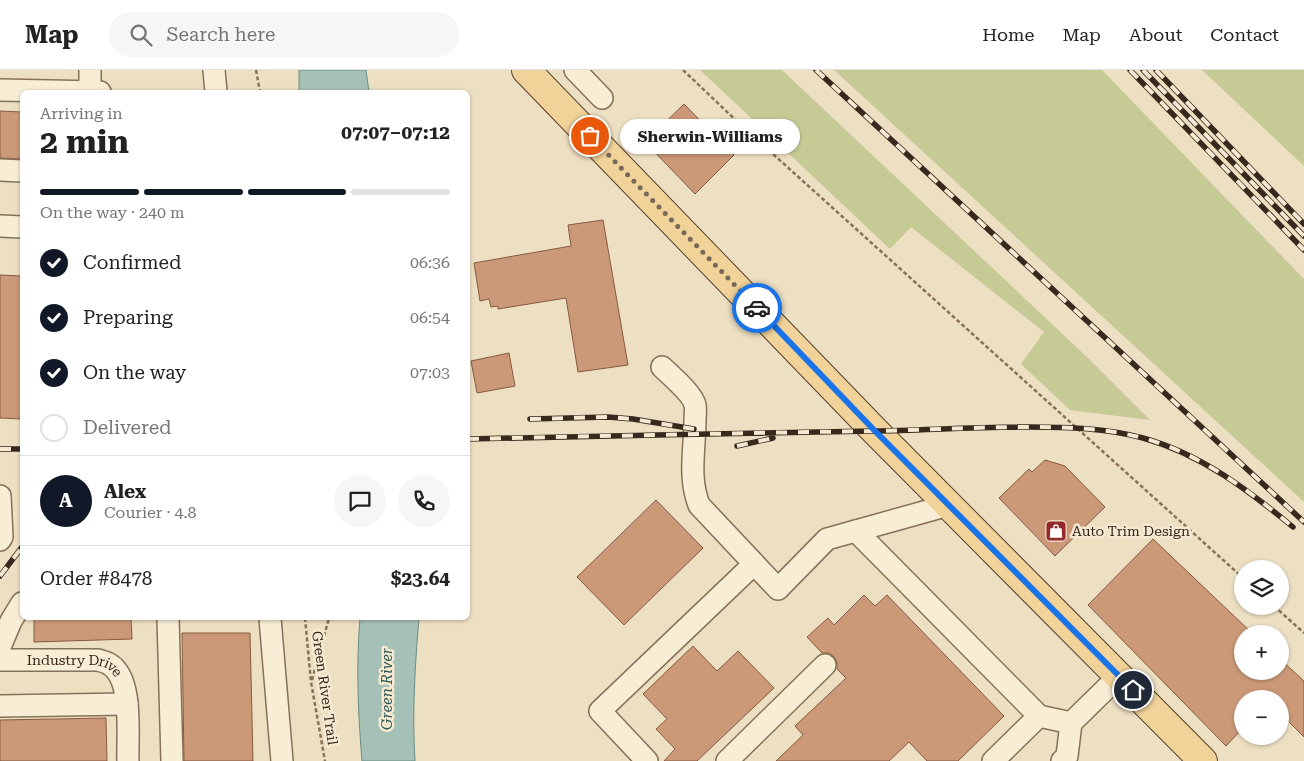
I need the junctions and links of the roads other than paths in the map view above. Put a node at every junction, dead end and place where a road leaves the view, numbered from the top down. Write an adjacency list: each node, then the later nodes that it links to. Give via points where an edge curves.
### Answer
1 (90, 70): 7 (street)
2 (214, 70): 8 (street)
3 (526, 70): 16 (main road)
4 (575, 70): 9 (street)
5 (0, 90): 6 (street)
6 (20, 90)
7 (90, 90)
8 (216, 90)
9 (602, 98)
10 (0, 170): 11 (street)
11 (20, 171)
12 (0, 226): 13 (street)
13 (20, 227)
14 (662, 367): 19 (street, via 695,404 692,467 694,492 699,505)
15 (0, 496): 18 (street)
16 (949, 505): 17 (street); 26 (main road)
17 (856, 531): 19 (street, via 827,539 778,589); 29 (street)
18 (0, 540)
19 (754, 564): 34 (street, via 600,711)
20 (20, 606): 23 (street)
21 (168, 620): 32 (street)
22 (270, 620): 33 (street)
23 (0, 647)
24 (0, 660): 27 (street, Industry Drive, via 98,660 109,663 122,678)
25 (825, 665): 35 (street)
26 (1119, 676): 30 (street); 38 (main road)
27 (127, 704): 28 (street); 31 (street, Industry Drive)
28 (0, 706)
29 (1039, 716): 30 (street); 36 (street)
30 (1071, 722): 37 (street, via 1067,756)
31 (128, 761)
32 (172, 761)
33 (282, 761)
34 (647, 761)
35 (727, 761)
36 (993, 761)
37 (1062, 761)
38 (1203, 761)

